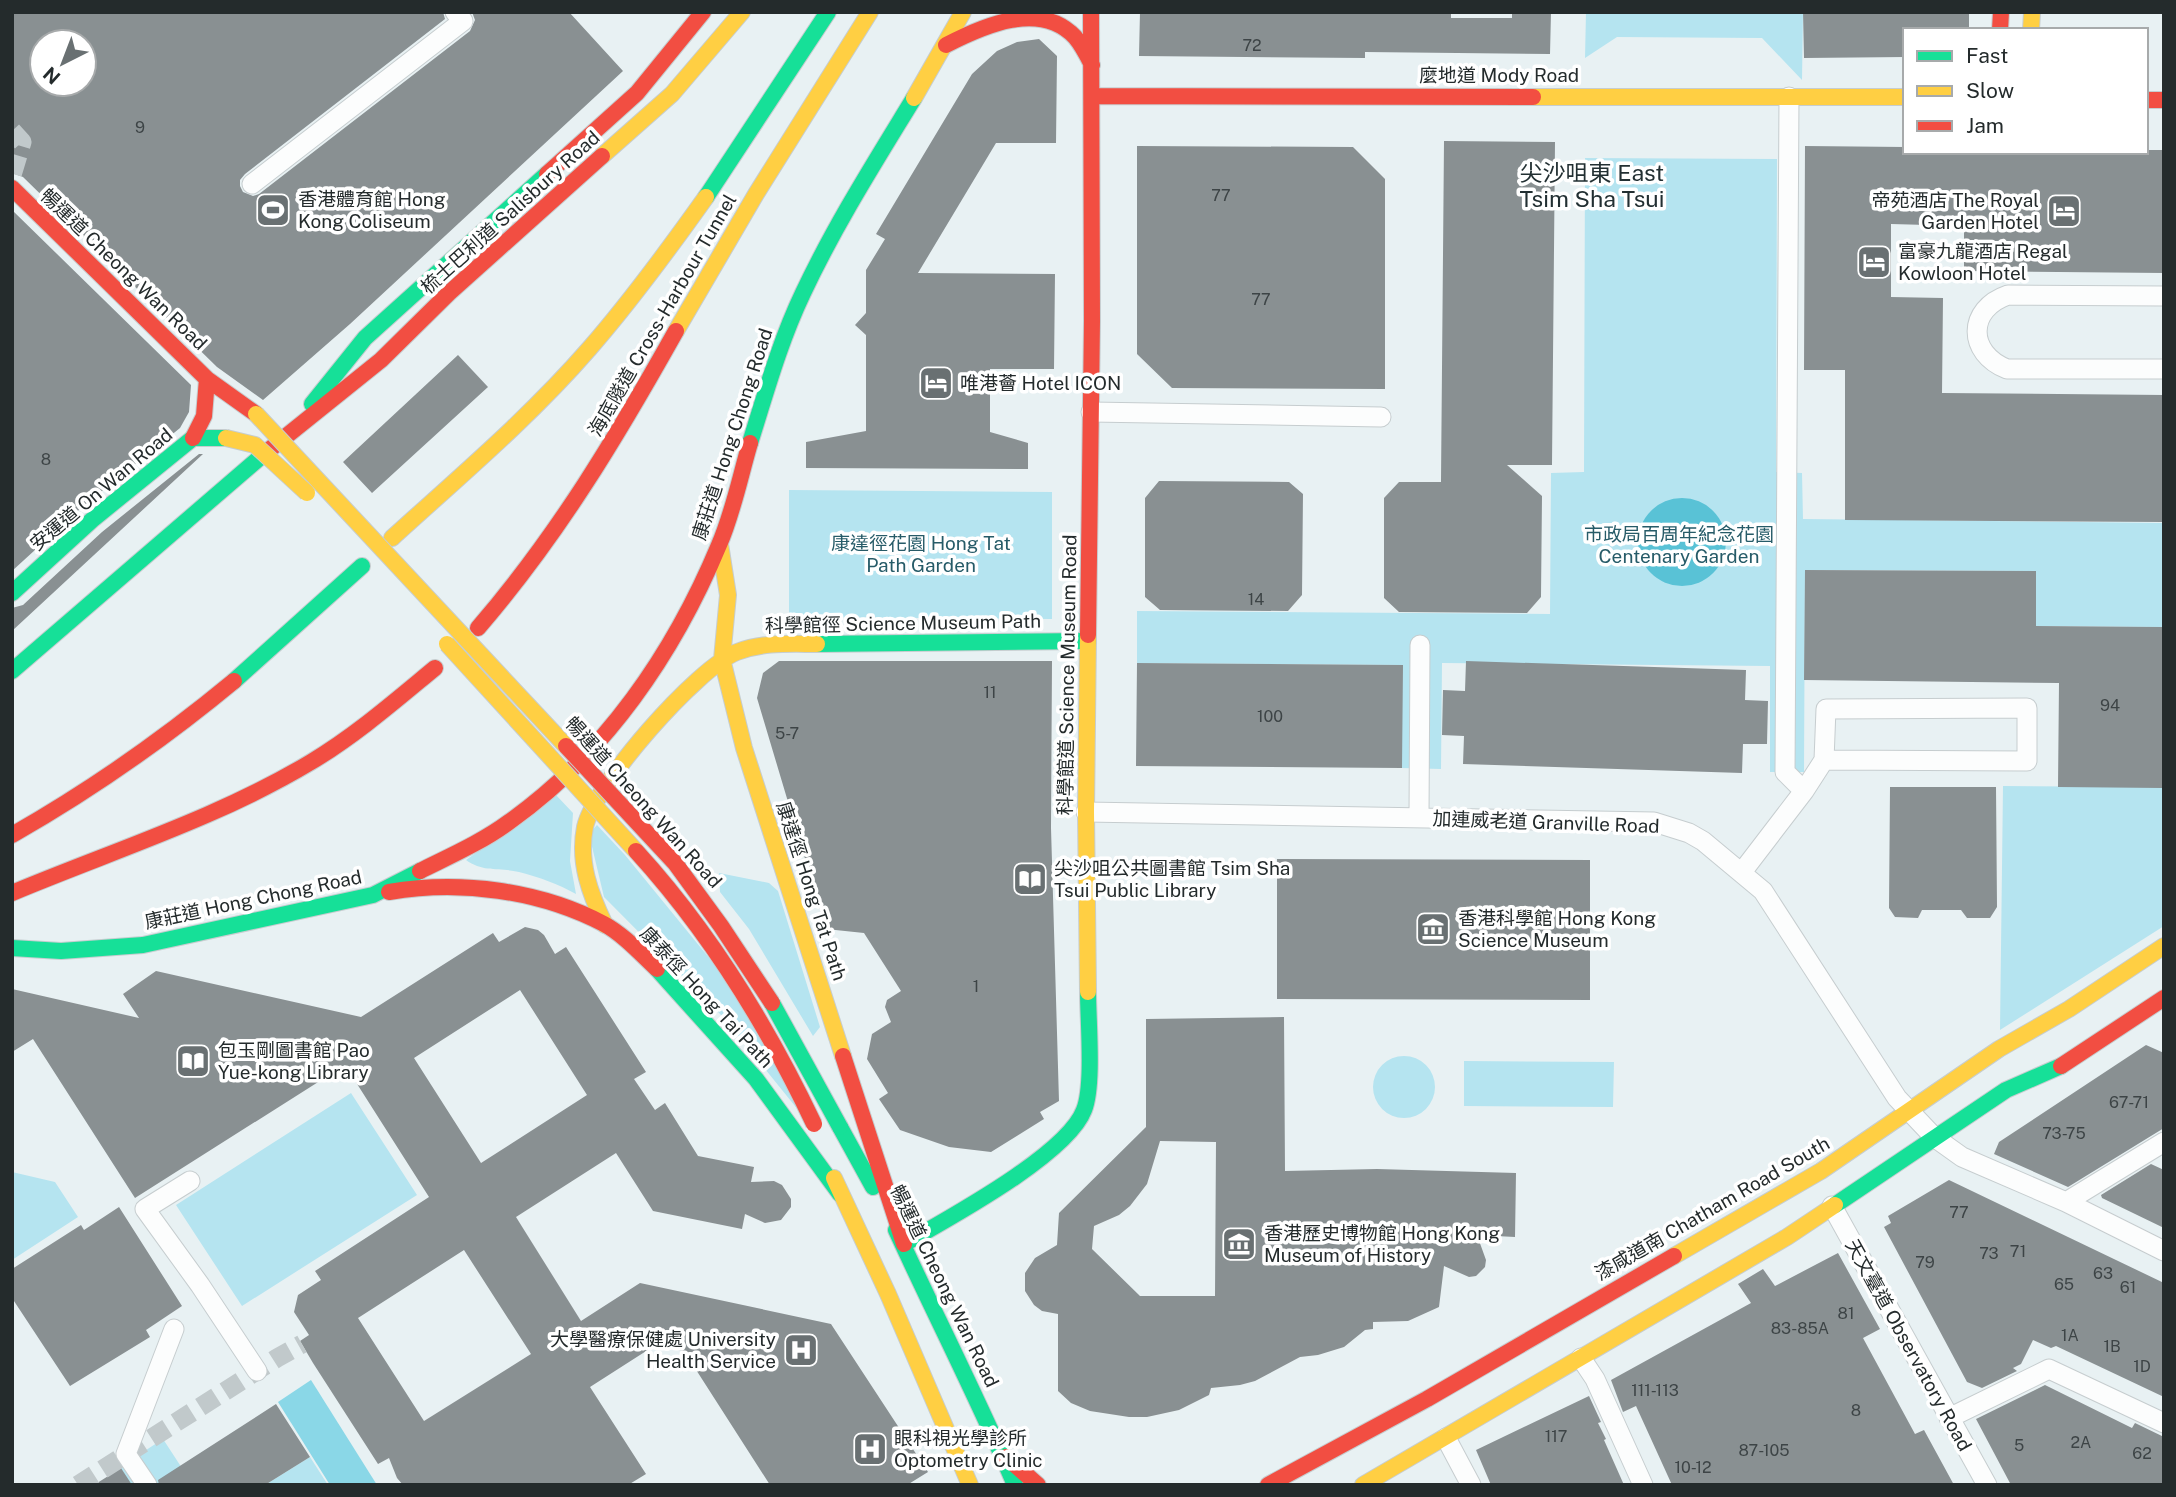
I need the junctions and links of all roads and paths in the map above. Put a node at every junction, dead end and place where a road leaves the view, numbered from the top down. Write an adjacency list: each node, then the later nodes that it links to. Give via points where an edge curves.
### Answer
1 (454, 12): 13 (street, via 463,21)
2 (703, 12): 20 (main road, 梳士巴利道 Salisbury Road, via 637,93 365,338)
3 (742, 12): 20 (main road, 梳士巴利道 Salisbury Road, via 672,94 449,293 381,360)
4 (828, 12): 22 (main road, 海底隧道 Cross-Harbour Tunnel, via 683,231 633,296 546,394)
5 (870, 12): 25 (main road, 海底隧道 Cross-Harbour Tunnel, via 720,254 597,468 534,562)
6 (963, 12): 8 (main road, 康莊道 Hong Chong Road)
7 (1091, 12): 9 (main road, 科學館道 Science Museum Road)
8 (946, 45): 9 (main road, via 991,24 1029,15 1072,33); 23 (main road, 康莊道 Hong Chong Road, via 843,215 803,293 776,355)
9 (1092, 65): 10 (main road, 科學館道 Science Museum Road)
10 (1092, 96): 11 (main road, 麼地道 Mody Road); 18 (main road, 科學館道 Science Museum Road)
11 (1789, 97): 12 (main road, 麼地道 Mody Road); 33 (street, via 1785,772)
12 (1903, 97)
13 (252, 184)
14 (12, 188): 17 (main road, 暢運道 Cheong Wan Road)
15 (2164, 296): 16 (street, via 2008,295 1985,307 1977,331 1985,356 2007,369)
16 (2164, 369)
17 (207, 379): 21 (main road, 暢運道 Cheong Wan Road, via 204,416); 51 (main road, 暢運道 Cheong Wan Road, bridge, via 238,399 300,459 675,863 770,998)
18 (1091, 412): 19 (street); 27 (main road, 科學館道 Science Museum Road)
19 (1381, 417)
20 (292, 429): 31 (main road, 梳士巴利道 Salisbury Road)
21 (193, 438): 24 (main road, 安運道 On Wan Road); 36 (main road, 安運道 On Wan Road, bridge, via 226,438 255,445 364,557 235,682 165,738 76,799)
22 (393, 538)
23 (720, 544): 29 (main road, 康達徑 Hong Tat Path, via 728,596); 39 (main road, 康莊道 Hong Chong Road, via 656,666 628,707 570,773 508,823)
24 (12, 593)
25 (478, 628)
26 (439, 635): 48 (main road, 暢運道 Cheong Wan Road, bridge, via 685,909 756,1010 790,1071)
27 (1088, 641): 29 (main road, 科學館徑 Science Museum Path, via 766,644); 34 (main road, 科學館道 Science Museum Road)
28 (1420, 645): 35 (street)
29 (722, 659): 40 (main road, 科學館徑 Science Museum Path, via 689,686 591,809 583,866); 51 (main road, 康達徑 Hong Tat Path, via 744,748)
30 (435, 668): 38 (main road, via 310,763 197,820)
31 (12, 671)
32 (1824, 760): 32 (street, via 1826,709 2027,708 2027,761); 33 (street)
33 (1804, 791): 37 (street)
34 (1086, 812): 35 (street, 加連威老道 Granville Road); 51 (main road, 科學館道 Science Museum Road, via 1088,1089 1084,1113 1068,1135 1028,1167)
35 (1419, 817): 37 (street, 加連威老道 Granville Road, via 1654,822 1689,833)
36 (12, 835)
37 (1742, 872): 44 (street, 加連威老道 Granville Road, via 1781,915)
38 (12, 893)
39 (373, 895): 40 (main road, 康泰徑 Hong Tai Path, via 424,886 489,889 551,903); 42 (main road, 康莊道 Hong Chong Road, via 143,945 61,951)
40 (605, 925): 48 (main road, 康泰徑 Hong Tai Path, via 666,978 756,1079)
41 (2164, 946): 44 (main road, 漆咸道南 Chatham Road South)
42 (12, 948)
43 (2164, 998): 45 (main road, via 2056,1069 2006,1090)
44 (1907, 1111): 45 (street, 加連威老道 Granville Road); 64 (main road, 漆咸道南 Chatham Road South, via 1821,1171)
45 (1934, 1138): 49 (street, 加連威老道 Granville Road, via 1962,1157); 50 (main road)
46 (2164, 1142): 49 (street)
47 (190, 1181): 55 (street, via 145,1209)
48 (840, 1194): 60 (main road, 暢運道 Cheong Wan Road)
49 (2066, 1202): 52 (street, 加連威老道 Granville Road)
50 (1832, 1206): 54 (main road); 56 (street, 天文臺道 Observatory Road)
51 (904, 1244): 59 (main road, 暢運道 Cheong Wan Road)
52 (2164, 1251)
53 (174, 1329): 61 (street, via 127,1454)
54 (1581, 1358): 58 (main road); 67 (street)
55 (257, 1371)
56 (1949, 1418): 57 (street, via 2049,1368); 68 (street, 天文臺道 Observatory Road)
57 (2164, 1423)
58 (1446, 1438): 65 (main road); 66 (street)
59 (1002, 1453): 62 (main road, 暢運道 Cheong Wan Road); 63 (main road)
60 (970, 1484)
61 (147, 1485)
62 (1015, 1485)
63 (1038, 1485)
64 (1268, 1485)
65 (1363, 1485)
66 (1471, 1485)
67 (1643, 1485)
68 (1987, 1485)

